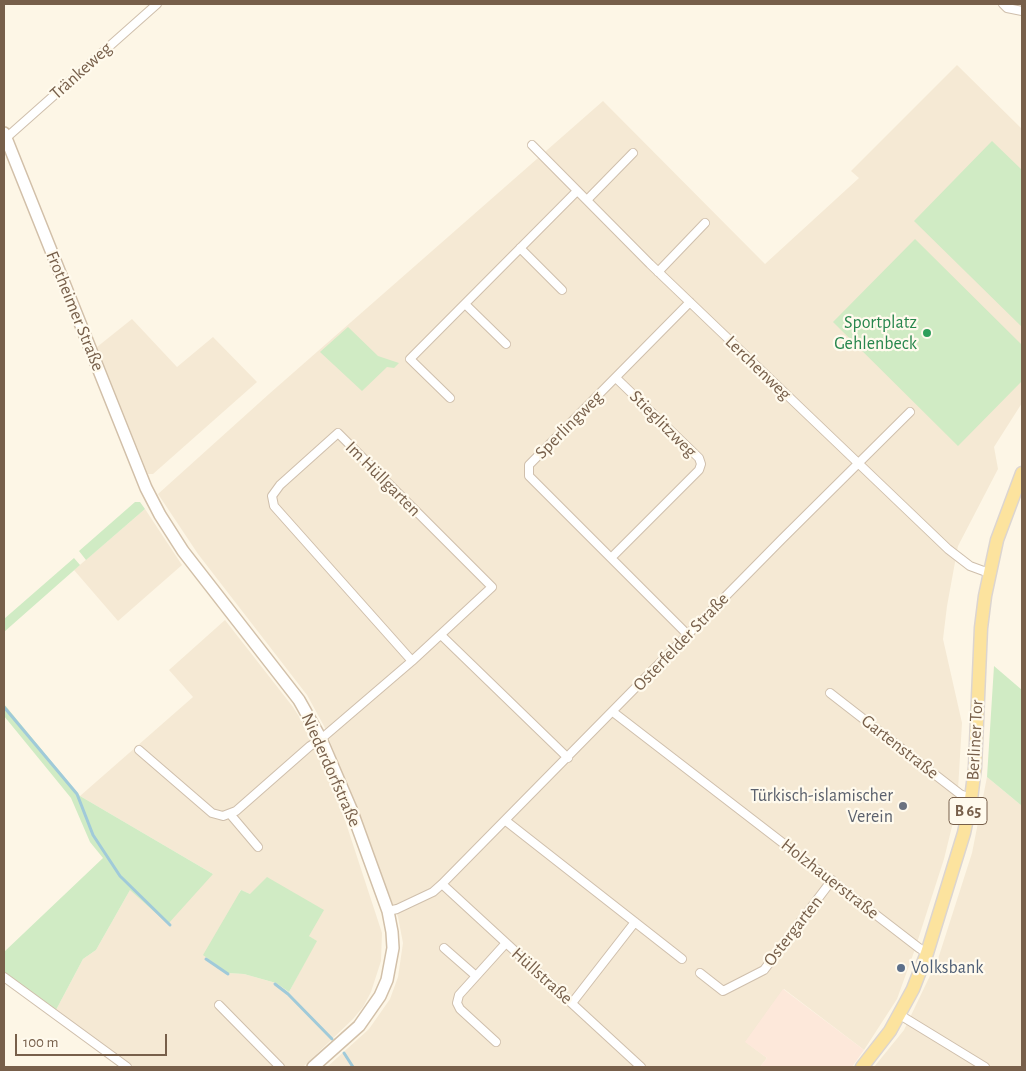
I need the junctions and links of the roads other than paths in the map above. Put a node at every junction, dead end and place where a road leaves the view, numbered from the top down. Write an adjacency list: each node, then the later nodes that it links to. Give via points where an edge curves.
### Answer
1 (157, 4): 4 (street, Tränkeweg)
2 (1003, 4): 3 (street)
3 (1022, 11)
4 (5, 136): 21 (main road, Frotheimer Straße)
5 (532, 145): 7 (street, Lerchenweg)
6 (633, 153): 8 (street)
7 (577, 191): 8 (street, Lerchenweg); 10 (street)
8 (586, 200): 11 (street, Lerchenweg)
9 (705, 224): 11 (street)
10 (520, 248): 12 (street); 14 (street)
11 (658, 272): 13 (street, Lerchenweg)
12 (562, 290)
13 (690, 302): 16 (street, Sperlingweg); 19 (street, Lerchenweg)
14 (465, 304): 15 (street); 17 (street, via 410,359)
15 (506, 344)
16 (616, 378): 22 (street, Sperlingweg, via 529,465 529,476); 22 (street, Stieglitzweg, via 699,458 701,464 700,470)
17 (450, 398)
18 (910, 412): 19 (street)
19 (858, 464): 23 (street, Lerchenweg, via 948,549 970,566); 25 (street, Osterfelder Straße)
20 (1022, 473): 23 (main road, B 65, via 997,540)
21 (146, 488): 29 (main road, Niederdorfstraße, via 184,551 299,700)
22 (611, 558): 25 (street, Sperlingweg)
23 (989, 573): 32 (main road, Berliner Tor / B 65, via 981,628)
24 (441, 635): 26 (street, Im Hüllgarten); 26 (street, Im Hüllgarten, via 492,587 338,433 280,485 272,496 274,506); 31 (street)
25 (688, 635): 28 (street, Osterfelder Straße)
26 (412, 661): 29 (street, Im Hüllgarten)
27 (830, 693): 32 (street, Gartenstraße, via 960,794)
28 (614, 712): 31 (street, Osterfelder Straße); 36 (street, Holzhauerstraße)
29 (321, 739): 33 (street, Im Hüllgarten); 38 (main road, Niederdorfstraße, via 351,809)
30 (139, 750): 33 (street, via 212,813)
31 (568, 758): 34 (street, Osterfelder Straße)
32 (971, 799): 42 (main road, Berliner Tor / B 65)
33 (230, 814): 35 (street)
34 (506, 821): 37 (street, Osterfelder Straße); 39 (street)
35 (258, 847)
36 (832, 880): 42 (street, Holzhauerstraße); 44 (street, Ostergarten, via 764,970 722,991)
37 (442, 884): 38 (street, Osterfelder Straße, via 433,892); 40 (street, Hüllstraße)
38 (388, 911): 53 (main road, Niederdorfstraße, via 393,948 387,980 380,996 359,1026)
39 (635, 922): 43 (street); 47 (street)
40 (506, 944): 45 (street); 47 (street, Hüllstraße)
41 (444, 948): 45 (street)
42 (927, 953): 49 (main road, Berliner Tor / B 65)
43 (682, 959)
44 (700, 973)
45 (476, 976): 50 (street, via 459,995 457,1003)
46 (4, 977): 51 (street)
47 (572, 1003): 54 (street, Hüllstraße)
48 (219, 1005): 52 (street)
49 (900, 1015): 55 (main road, B 65); 56 (street)
50 (496, 1042)
51 (127, 1067)
52 (280, 1067)
53 (314, 1067)
54 (641, 1067)
55 (862, 1067)
56 (985, 1067)

